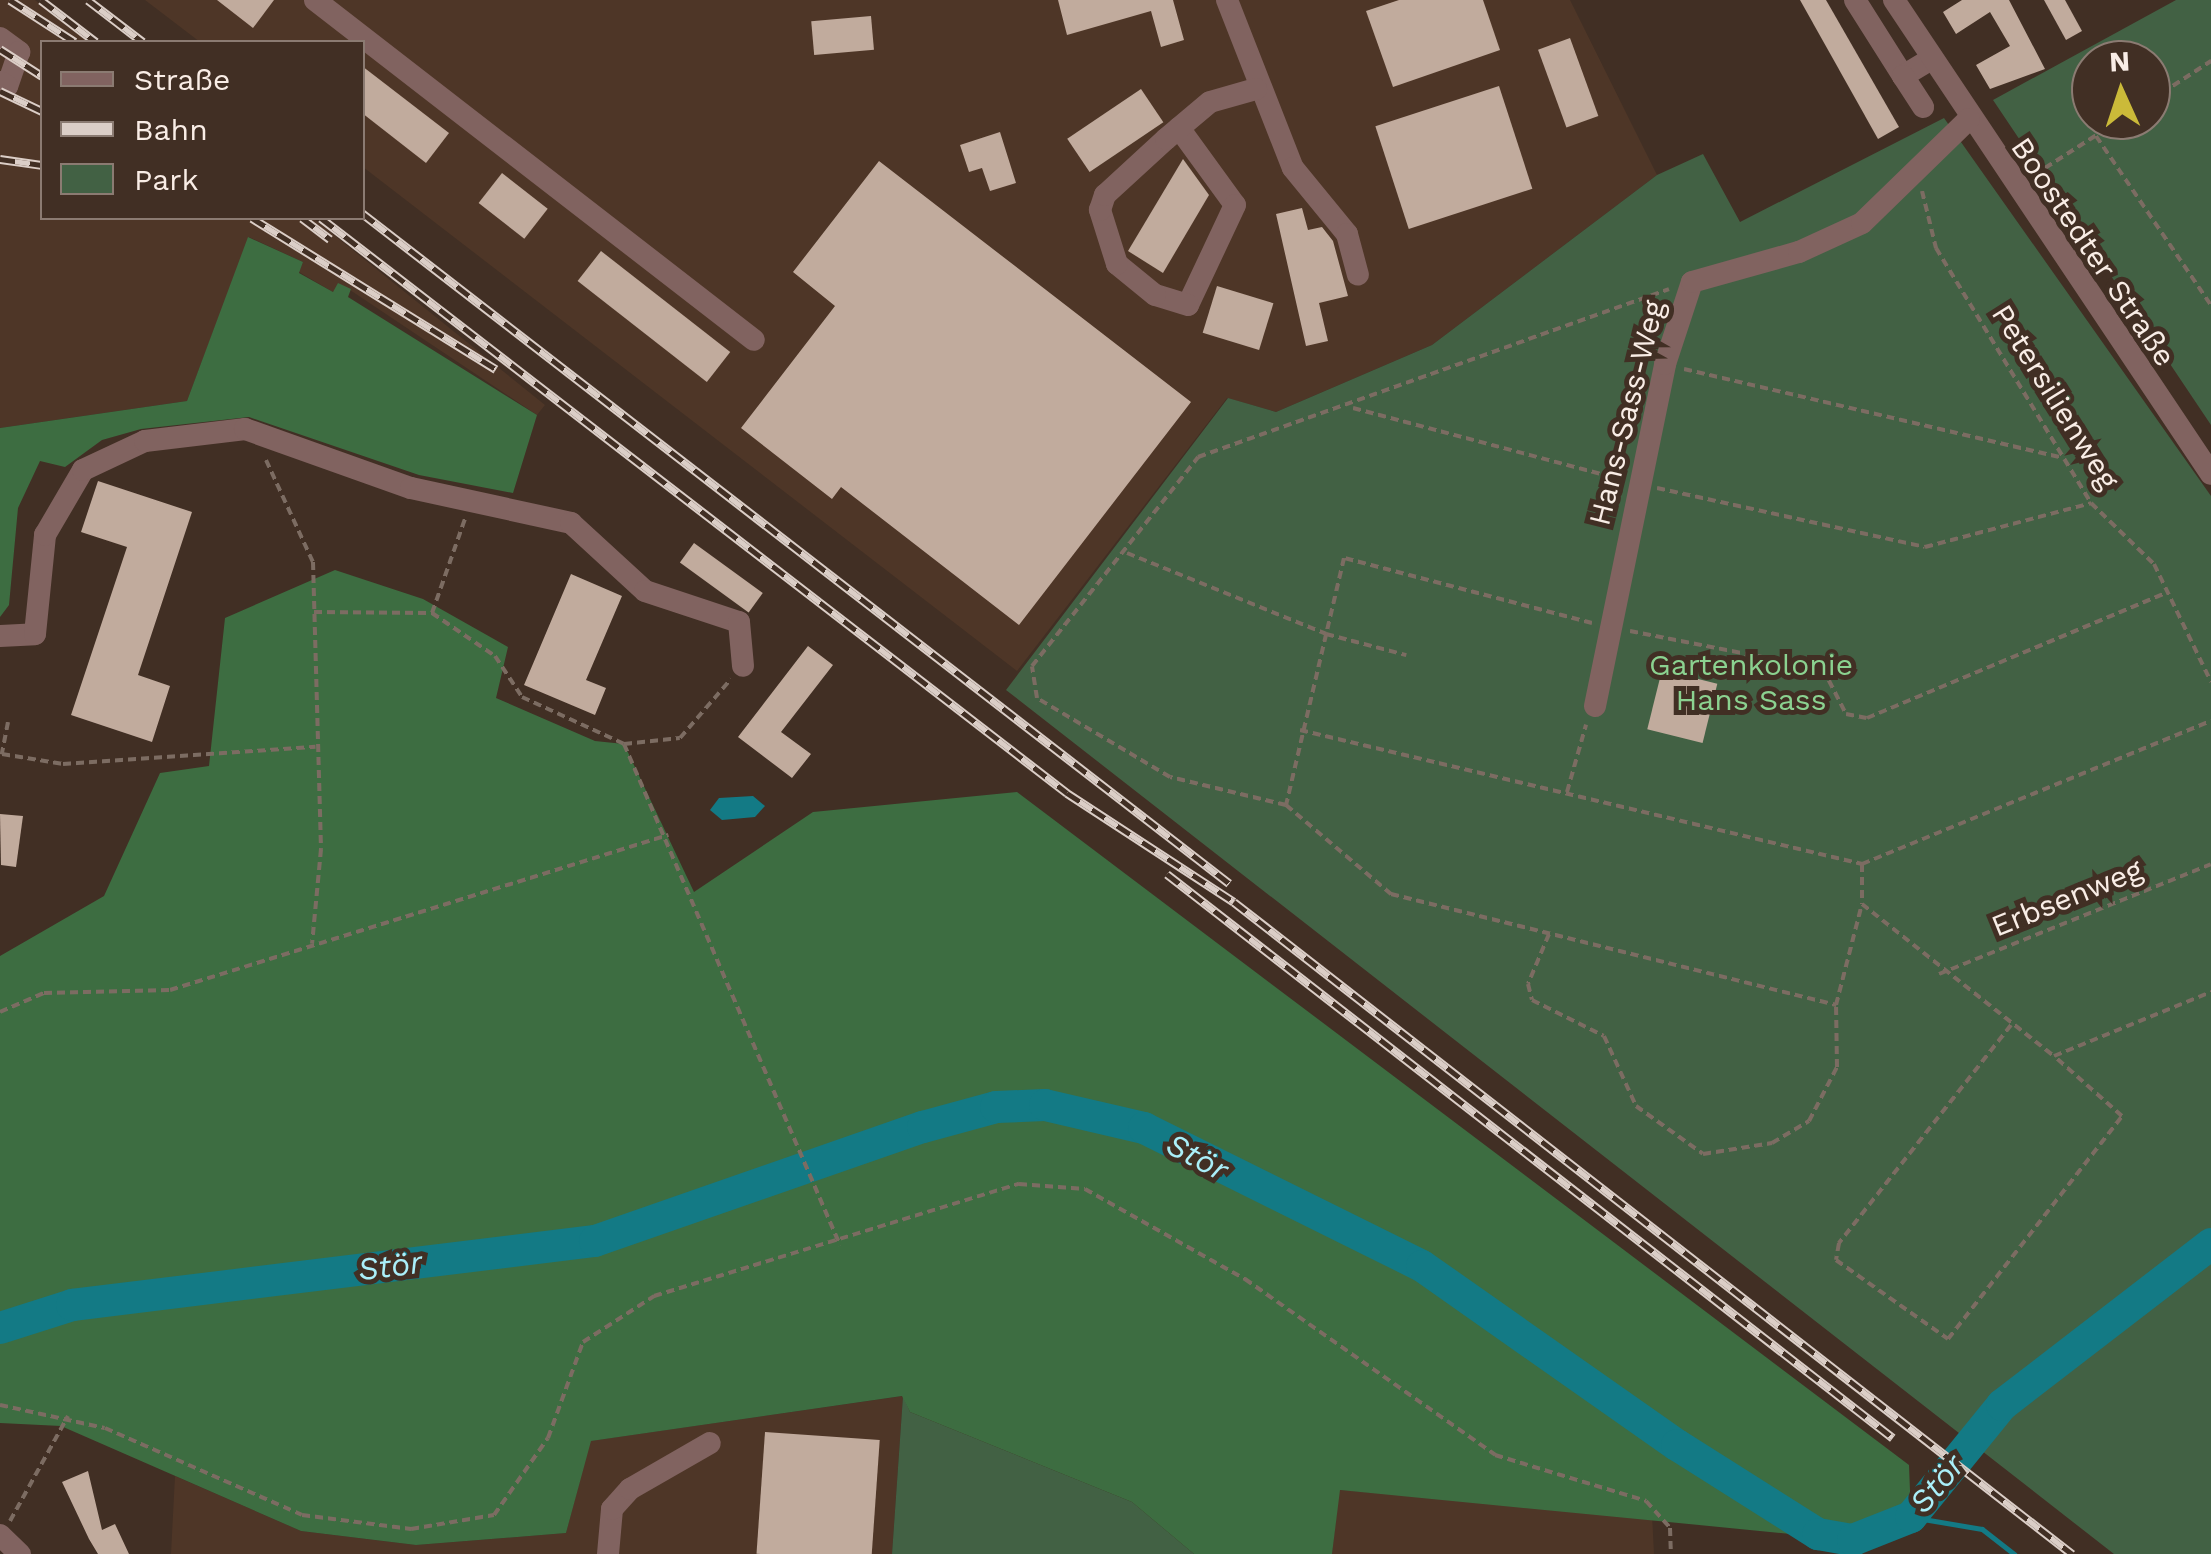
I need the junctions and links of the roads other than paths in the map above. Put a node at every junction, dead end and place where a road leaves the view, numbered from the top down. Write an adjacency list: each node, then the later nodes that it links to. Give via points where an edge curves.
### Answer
1 (315, 0): 14 (street)
2 (1227, 0): 9 (street)
3 (1855, 0): 7 (street)
4 (1894, 0): 6 (street, Boostedter Straße)
5 (0, 38): 8 (street, via 19,52 7,86)
6 (1930, 60): 7 (street); 11 (street, Boostedter Straße)
7 (1903, 76): 10 (street)
8 (0, 82)
9 (1256, 89): 12 (street, via 1210,102); 13 (street, via 1293,168 1347,234)
10 (1924, 108)
11 (1968, 119): 15 (street, Boostedter Straße); 18 (street, Hans-Sass-Weg, via 1862,222 1799,252 1692,282 1665,364)
12 (1178, 128): 12 (street, via 1100,210 1117,264 1156,295 1188,304 1236,205)
13 (1358, 275)
14 (754, 340)
15 (2211, 474)
16 (0, 636): 17 (street, via 35,634 45,535 82,470 145,441 244,429 471,500 571,522 645,592 726,614 746,635)
17 (743, 666)
18 (1595, 706)
19 (710, 1443): 22 (street, via 630,1488 612,1510)
20 (1, 1536): 21 (street)
21 (20, 1554)
22 (608, 1554)

